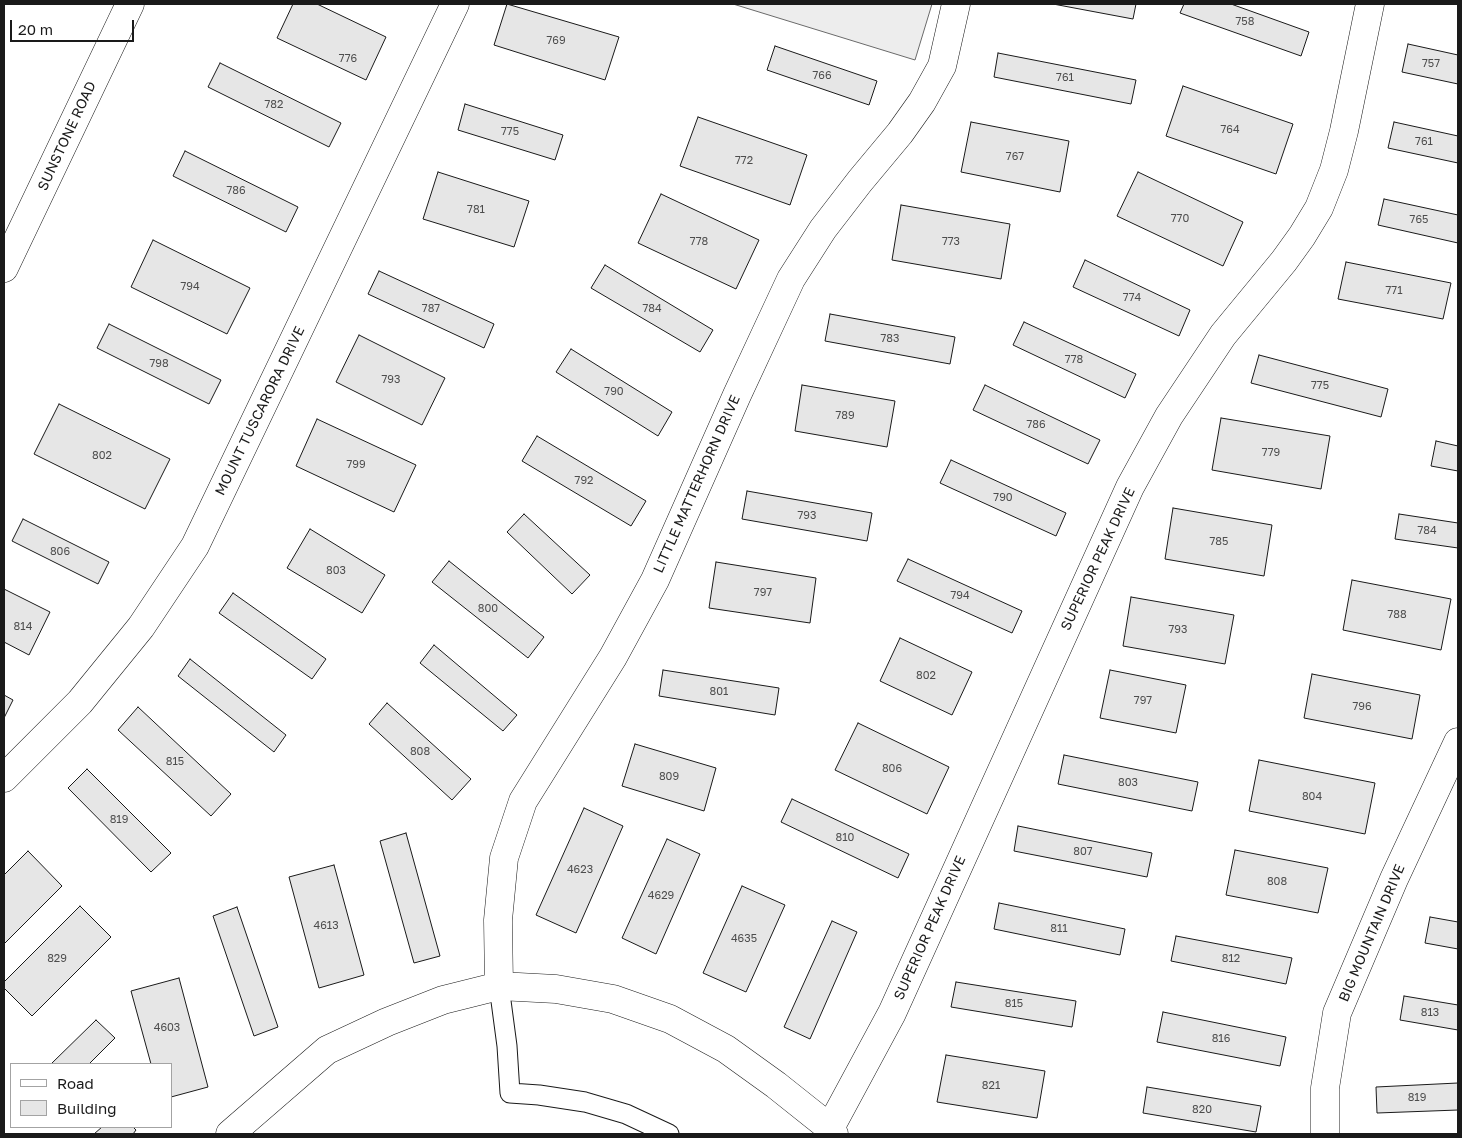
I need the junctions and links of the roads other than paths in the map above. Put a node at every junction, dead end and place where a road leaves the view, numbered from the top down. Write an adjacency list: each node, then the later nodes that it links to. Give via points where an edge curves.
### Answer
1 (130, 4): 5 (street, SUNSTONE ROAD)
2 (455, 4): 7 (street, MOUNT TUSCARORA DRIVE, via 195,546 141,627 80,702)
3 (956, 4): 8 (street, LITTLE MATTERHORN DRIVE, via 942,66 922,102 823,229 791,279 655,580 613,657 523,801 504,858 498,920)
4 (1370, 4): 9 (street, SUPERIOR PEAK DRIVE, via 1344,131 1334,170 1319,208 1284,261 1223,335 1169,416 1130,487 892,1013)
5 (4, 268)
6 (1458, 742): 12 (street, BIG MOUNTAIN DRIVE, via 1337,1014 1324,1088)
7 (4, 778)
8 (499, 986): 9 (street, via 556,989 613,999 670,1019 726,1049 776,1085); 10 (street, via 443,1000 327,1050); 11 (lane, via 510,1093 586,1102 626,1114)
9 (830, 1132)
10 (230, 1134)
11 (670, 1134)
12 (1325, 1134)

